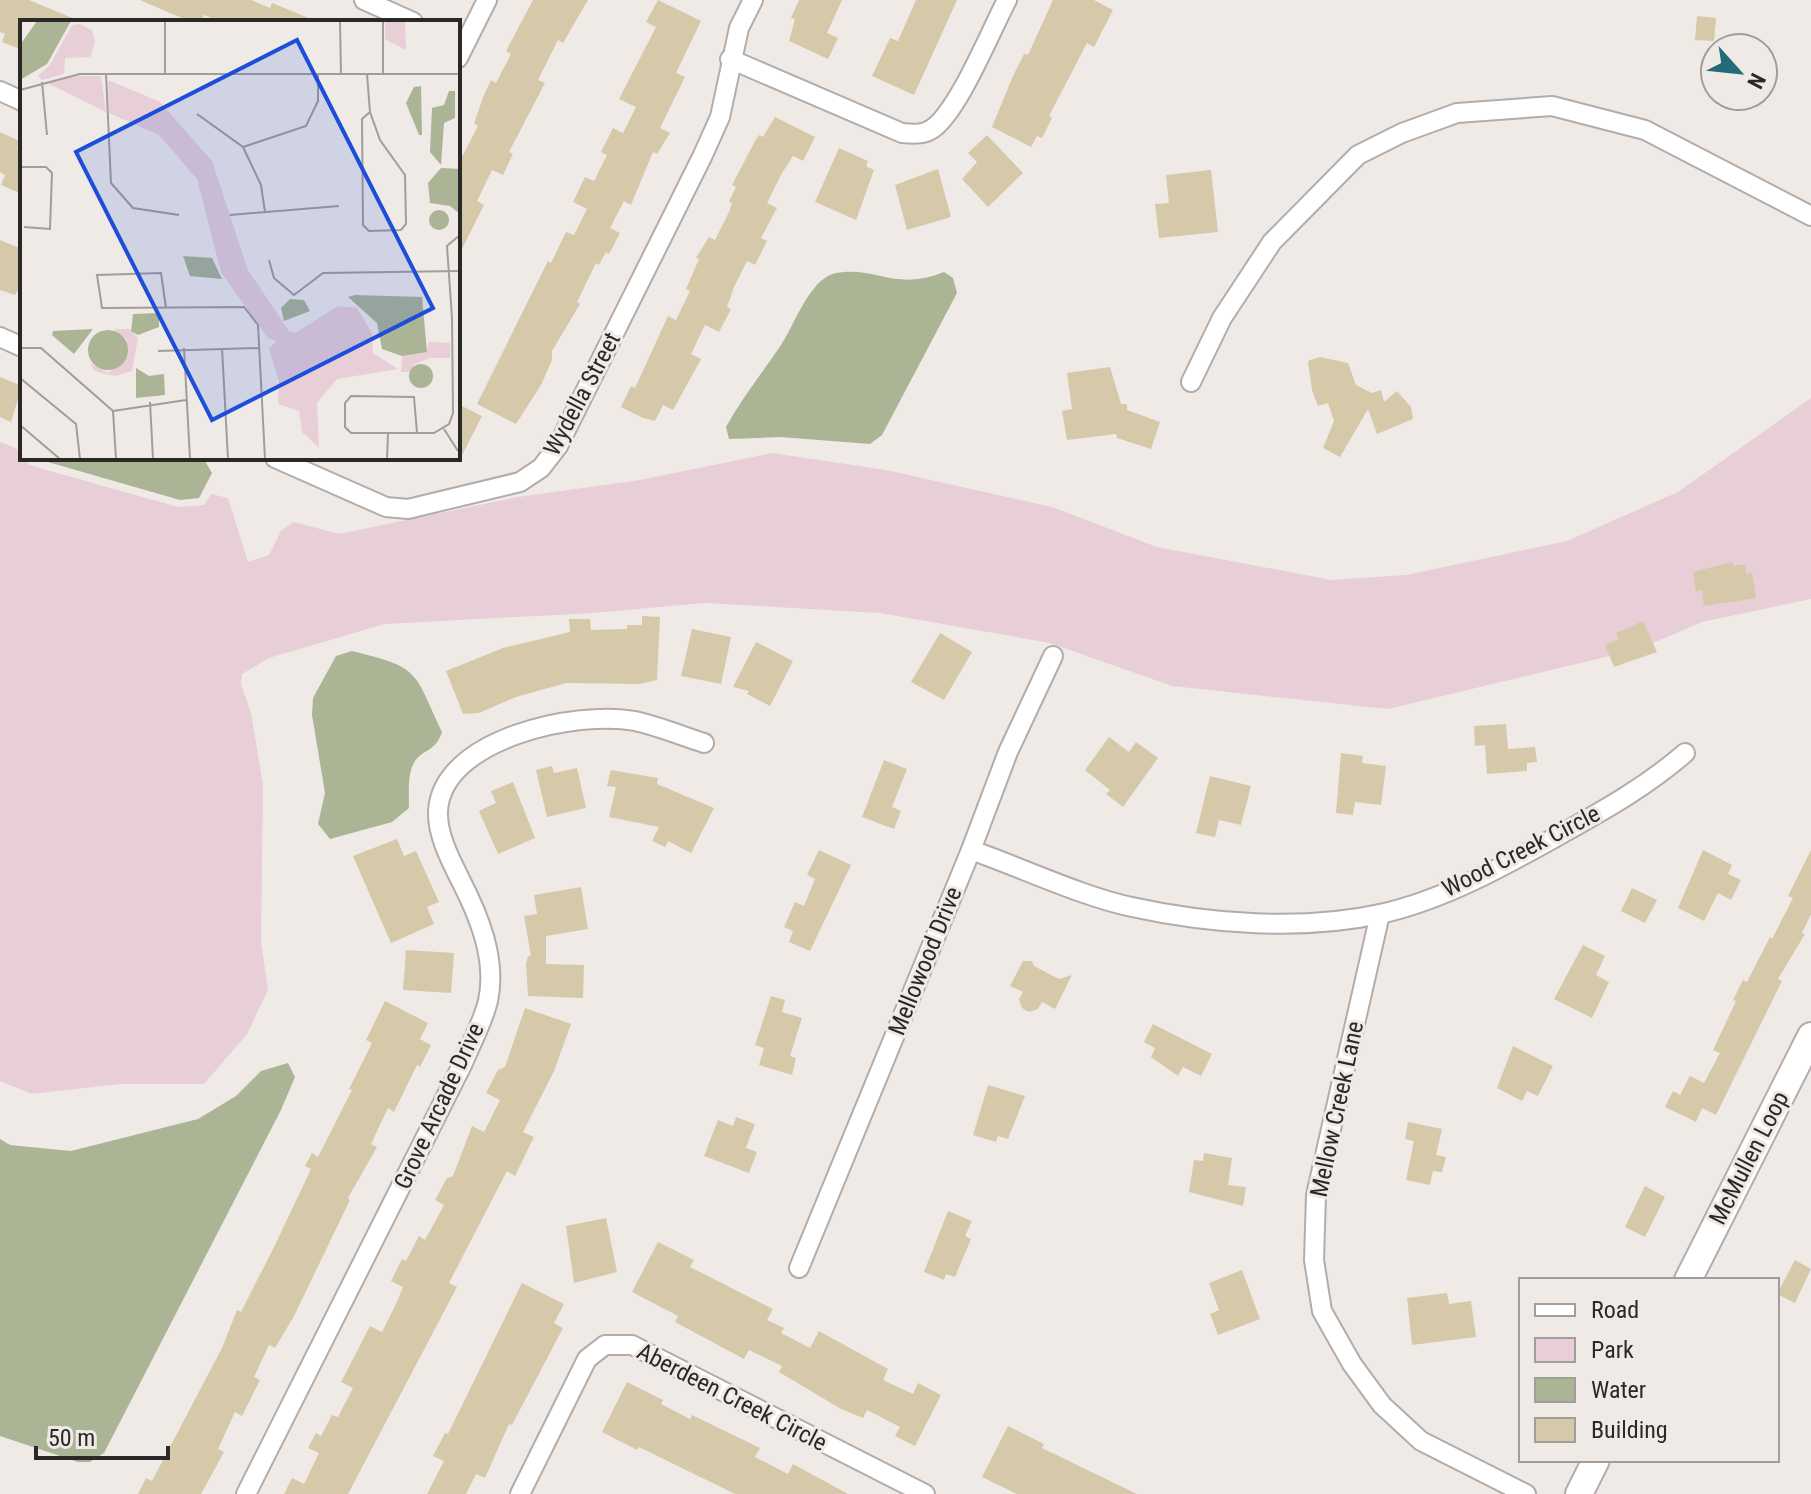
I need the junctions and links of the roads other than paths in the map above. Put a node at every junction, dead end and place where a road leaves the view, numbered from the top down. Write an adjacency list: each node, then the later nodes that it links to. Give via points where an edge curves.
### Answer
1 (364, 0): 5 (street)
2 (487, 0): 6 (street)
3 (753, 0): 7 (street, Wydella Street)
4 (1007, 0): 7 (street, via 948,114 918,134 902,133)
5 (409, 20)
6 (460, 48)
7 (730, 59): 14 (street, Wydella Street, via 720,117 702,157 558,446 541,468 520,482 408,509 386,507)
8 (0, 91): 9 (street)
9 (20, 100)
10 (1811, 216): 13 (street, via 1645,130 1552,106 1457,113 1402,133 1347,166 1272,242 1222,318)
11 (0, 337): 12 (street)
12 (20, 346)
13 (1191, 382)
14 (280, 460)
15 (1053, 656): 18 (street, Mellowood Drive, via 1008,752)
16 (704, 743): 24 (street, Grove Arcade Drive, via 635,721 593,718 512,735 459,764 446,783 438,811 445,849 488,949 488,1000 463,1063)
17 (1685, 753): 19 (street, Wood Creek Circle, via 1650,783 1516,860 1449,891)
18 (971, 850): 19 (street, Wood Creek Circle, via 1130,907 1235,921 1317,922); 21 (street, Mellowood Drive)
19 (1380, 914): 27 (street, Mellow Creek Lane, via 1316,1195 1314,1260 1322,1311 1382,1405 1421,1441)
20 (1811, 1036): 22 (street, McMullen Loop)
21 (799, 1268)
22 (1689, 1278)
23 (1595, 1462): 28 (street)
24 (246, 1494)
25 (520, 1494): 26 (street, Aberdeen Creek Circle, via 587,1359 605,1345 632,1345)
26 (925, 1494)
27 (1526, 1494)
28 (1579, 1494)

